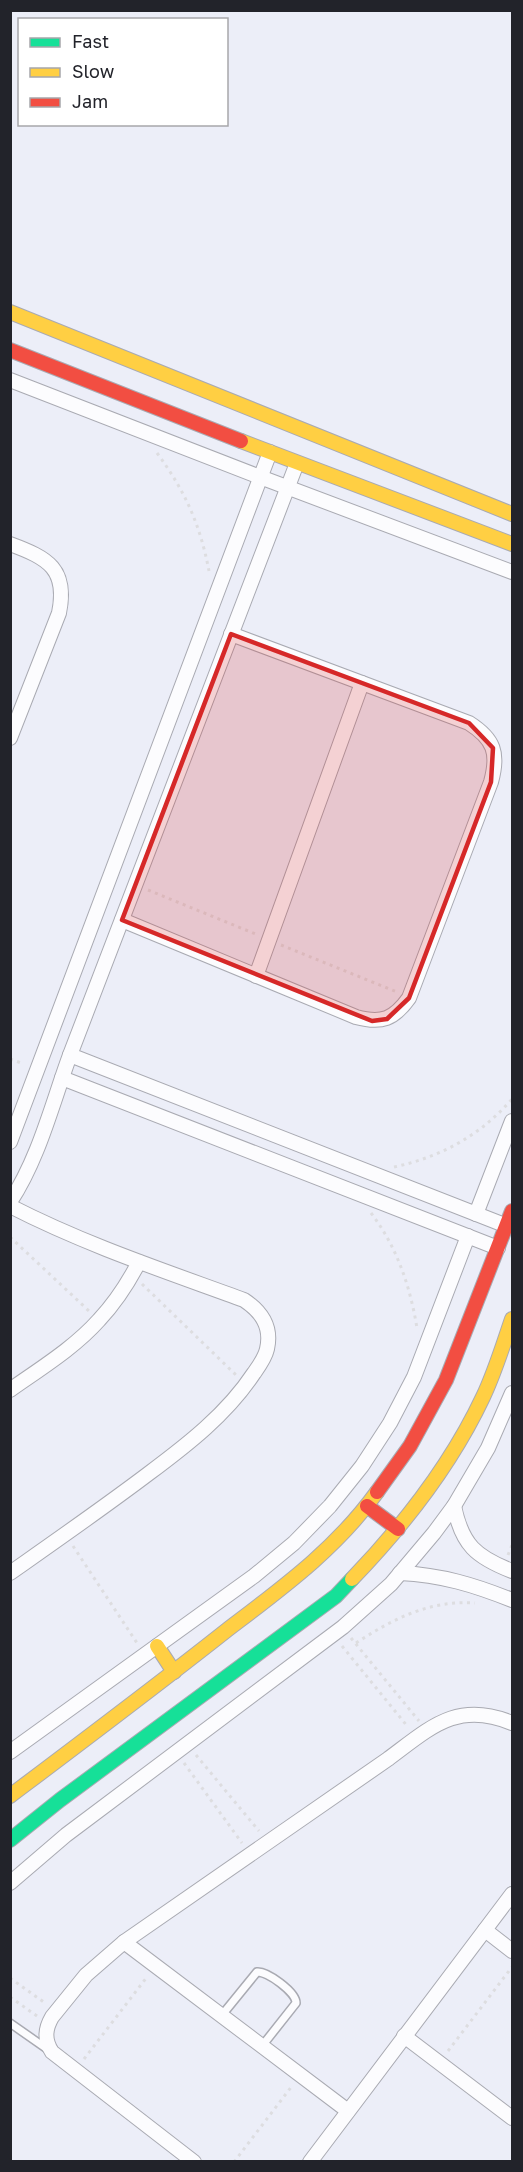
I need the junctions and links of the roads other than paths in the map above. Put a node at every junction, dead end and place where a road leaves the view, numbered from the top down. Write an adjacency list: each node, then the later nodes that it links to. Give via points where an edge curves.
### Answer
1 (10, 312): 8 (street)
2 (10, 350): 4 (street)
3 (10, 380): 6 (street)
4 (270, 452): 5 (street); 6 (street)
5 (297, 463): 7 (street); 10 (street)
6 (260, 477): 7 (street); 16 (street)
7 (287, 486): 11 (street); 12 (street)
8 (513, 514)
9 (10, 543): 14 (street, via 49,563 59,578 62,596 59,613)
10 (513, 544)
11 (513, 572)
12 (231, 634): 13 (street); 15 (street)
13 (362, 683): 17 (street); 17 (street, via 469,723 484,733 493,748 496,765 491,782 409,998 400,1011 387,1019 372,1021)
14 (10, 738)
15 (122, 920): 17 (street); 18 (street)
16 (72, 976): 18 (street); 22 (street)
17 (256, 976)
18 (97, 985): 19 (street)
19 (70, 1055): 20 (street); 25 (street)
20 (62, 1078): 23 (street, via 28,1169); 27 (street)
21 (513, 1121): 25 (street)
22 (10, 1142)
23 (10, 1204): 29 (street, via 73,1236)
24 (513, 1211): 26 (street)
25 (476, 1214): 26 (street)
26 (507, 1226): 28 (street)
27 (468, 1236): 28 (street); 40 (street, via 414,1377 362,1466 294,1543)
28 (498, 1248): 33 (street, via 442,1389 410,1446)
29 (139, 1262): 31 (street, via 99,1321 73,1345); 37 (street, via 257,1308 266,1322 267,1352 246,1385 200,1433)
30 (513, 1318): 35 (street, via 471,1420)
31 (10, 1390)
32 (513, 1393): 34 (street, via 488,1448)
33 (367, 1506): 35 (street); 41 (street, via 317,1560)
34 (454, 1506): 36 (street, via 464,1538 475,1551); 38 (street)
35 (398, 1529): 45 (street, via 336,1596)
36 (513, 1571)
37 (10, 1573)
38 (400, 1573): 39 (street, via 456,1580); 46 (street, via 338,1631 66,1835)
39 (513, 1600)
40 (157, 1646): 41 (street); 43 (street)
41 (174, 1672): 44 (street)
42 (513, 1723): 49 (street, via 468,1714 453,1716 422,1733)
43 (10, 1752)
44 (10, 1796)
45 (10, 1840)
46 (10, 1883)
47 (513, 1894): 48 (street)
48 (485, 1930): 50 (street); 53 (street)
49 (124, 1942): 51 (street); 55 (street, via 87,1975 48,2024 46,2038)
50 (513, 1951)
51 (222, 2015): 54 (street); 54 (lane, via 257,1972 264,1972 293,1994 296,2003)
52 (10, 2023): 55 (lane)
53 (404, 2037): 56 (street); 57 (street)
54 (262, 2046): 56 (street)
55 (52, 2052): 58 (street)
56 (348, 2111): 59 (street)
57 (513, 2118)
58 (194, 2162)
59 (310, 2162)

